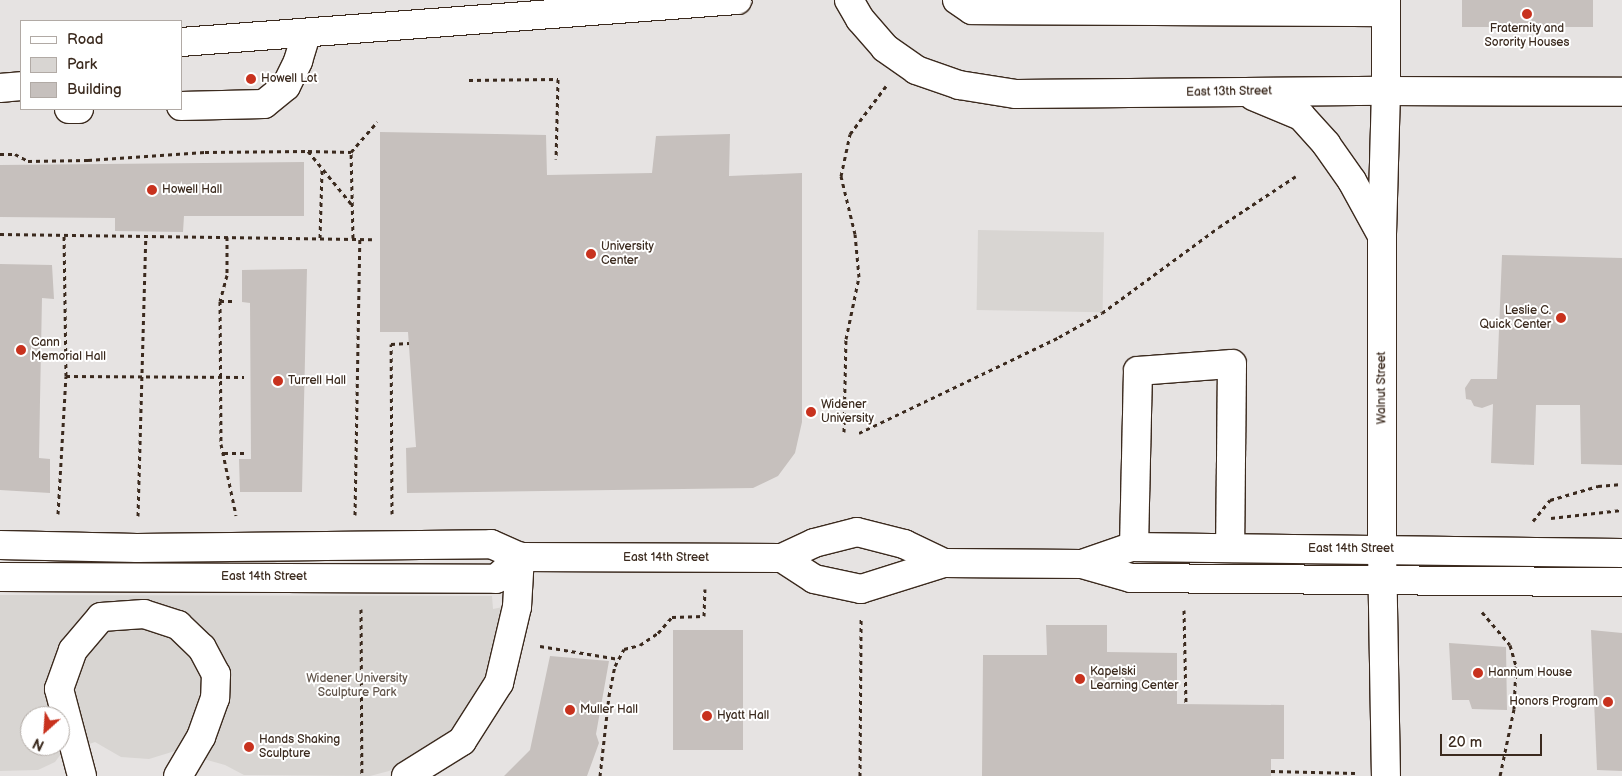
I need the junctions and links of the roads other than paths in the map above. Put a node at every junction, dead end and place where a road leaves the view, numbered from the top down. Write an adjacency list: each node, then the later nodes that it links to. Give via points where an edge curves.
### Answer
1 (737, 0): 5 (street)
2 (957, 0): 3 (street, via 972,10)
3 (1386, 6): 9 (street, Walnut Street)
4 (855, 10): 10 (street, East 13th Street, via 885,48 916,70 959,85 1016,94)
5 (306, 34): 6 (street); 12 (street, via 286,86 264,104)
6 (182, 42)
7 (20, 86): 8 (street)
8 (0, 88)
9 (1386, 90): 10 (street, East 13th Street); 11 (street, East 13th Street); 13 (street, Walnut Street)
10 (1243, 91): 13 (street, via 1301,116 1352,181)
11 (1622, 92)
12 (182, 106)
13 (1382, 235): 17 (street, Walnut Street)
14 (0, 546): 19 (street, East 14th Street, via 137,548 491,544)
15 (1134, 547): 16 (street, East 14th Street); 16 (street, via 1138,371 1232,364); 22 (street, East 14th Street)
16 (1230, 548): 17 (street, East 14th Street)
17 (1382, 549): 18 (street, East 14th Street); 24 (street, Walnut Street)
18 (1622, 552)
19 (520, 558): 20 (street, East 14th Street); 23 (street, East 14th Street, via 496,580); 29 (street, via 517,607 499,683 462,741)
20 (782, 558): 21 (street, East 14th Street, via 814,544 857,532 904,544); 21 (street, East 14th Street, via 814,579 861,589)
21 (944, 563): 22 (street, East 14th Street)
22 (1082, 564): 24 (street, East 14th Street, via 1131,578)
23 (0, 577)
24 (1383, 579): 25 (street, East 14th Street); 26 (street, Walnut Street)
25 (1622, 582)
26 (1386, 774)
27 (82, 776): 28 (street, via 59,689 72,650 101,617 144,614 178,625 202,648 216,674 215,698 201,737)
28 (178, 776)
29 (406, 776)

